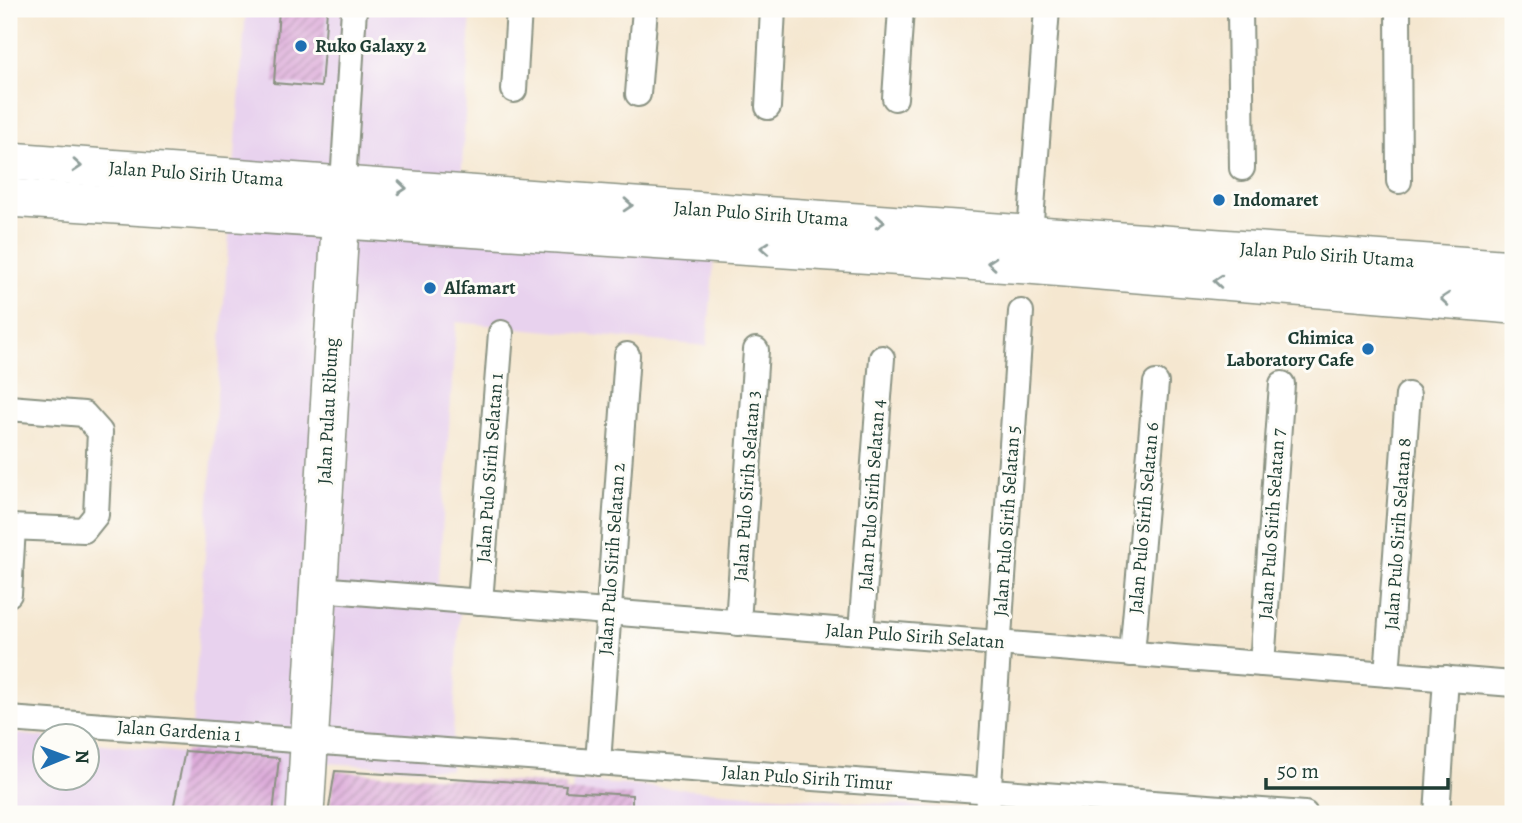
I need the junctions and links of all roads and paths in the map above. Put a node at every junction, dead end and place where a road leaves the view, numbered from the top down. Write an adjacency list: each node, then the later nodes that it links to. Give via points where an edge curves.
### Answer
1 (354, 9): 18 (street, Jalan Pulau Ribung)
2 (519, 9): 9 (street)
3 (645, 9): 10 (street)
4 (773, 9): 12 (street)
5 (901, 9): 11 (street)
6 (1047, 9): 19 (street)
7 (1240, 9): 14 (street)
8 (1398, 9): 15 (street)
9 (514, 90)
10 (638, 94)
11 (895, 97)
12 (768, 107)
13 (9, 161): 16 (main road, Jalan Pulo Sirih Utama, one-way to 16)
14 (1242, 168)
15 (1399, 181)
16 (229, 194): 17 (main road, Jalan Pulo Sirih Utama); 18 (main road, Jalan Pulo Sirih Utama)
17 (9, 198)
18 (342, 201): 19 (main road, Jalan Pulo Sirih Utama); 32 (main road, Jalan Pulau Ribung)
19 (1029, 249): 20 (main road, Jalan Pulo Sirih Utama); 21 (main road, Jalan Pulo Sirih Utama, one-way to 19)
20 (1513, 269)
21 (1513, 305)
22 (1021, 312): 38 (street, Jalan Pulo Sirih Selatan 5)
23 (501, 334): 34 (street, Jalan Pulo Sirih Selatan 1)
24 (756, 350): 36 (street, Jalan Pulo Sirih Selatan 3)
25 (627, 355): 35 (street, Jalan Pulo Sirih Selatan 2)
26 (882, 358): 37 (street, Jalan Pulo Sirih Selatan 4)
27 (1156, 383): 39 (street, Jalan Pulo Sirih Selatan 6)
28 (1282, 384): 40 (street, Jalan Pulo Sirih Selatan 7)
29 (1408, 395): 41 (street, Jalan Pulo Sirih Selatan 8)
30 (9, 408): 31 (street, via 84,414 100,432 96,515 84,530)
31 (11, 527): 33 (street)
32 (318, 589): 34 (street, Jalan Pulo Sirih Selatan); 45 (main road, Jalan Pulau Ribung)
33 (9, 594)
34 (480, 602): 35 (street, Jalan Pulo Sirih Selatan)
35 (609, 612): 36 (street, Jalan Pulo Sirih Selatan); 46 (street, Jalan Pulo Sirih Selatan 2)
36 (738, 622): 37 (street, Jalan Pulo Sirih Selatan)
37 (861, 632): 38 (street, Jalan Pulo Sirih Selatan)
38 (999, 643): 39 (street, Jalan Pulo Sirih Selatan); 47 (street, Jalan Pulo Sirih Selatan 5)
39 (1132, 654): 40 (street, Jalan Pulo Sirih Selatan)
40 (1262, 664): 41 (street, Jalan Pulo Sirih Selatan)
41 (1387, 674): 42 (street, Jalan Pulo Sirih Selatan)
42 (1446, 678): 43 (street, Jalan Pulo Sirih Selatan); 50 (street)
43 (1513, 684)
44 (9, 719): 45 (street, Jalan Gardenia 1)
45 (308, 740): 46 (street, Jalan Pulo Sirih Timur); 48 (main road, Jalan Pulau Ribung)
46 (598, 763): 47 (street, Jalan Pulo Sirih Timur)
47 (988, 803): 49 (street, Jalan Pulo Sirih Timur)
48 (305, 814)
49 (1305, 814)
50 (1437, 814)

